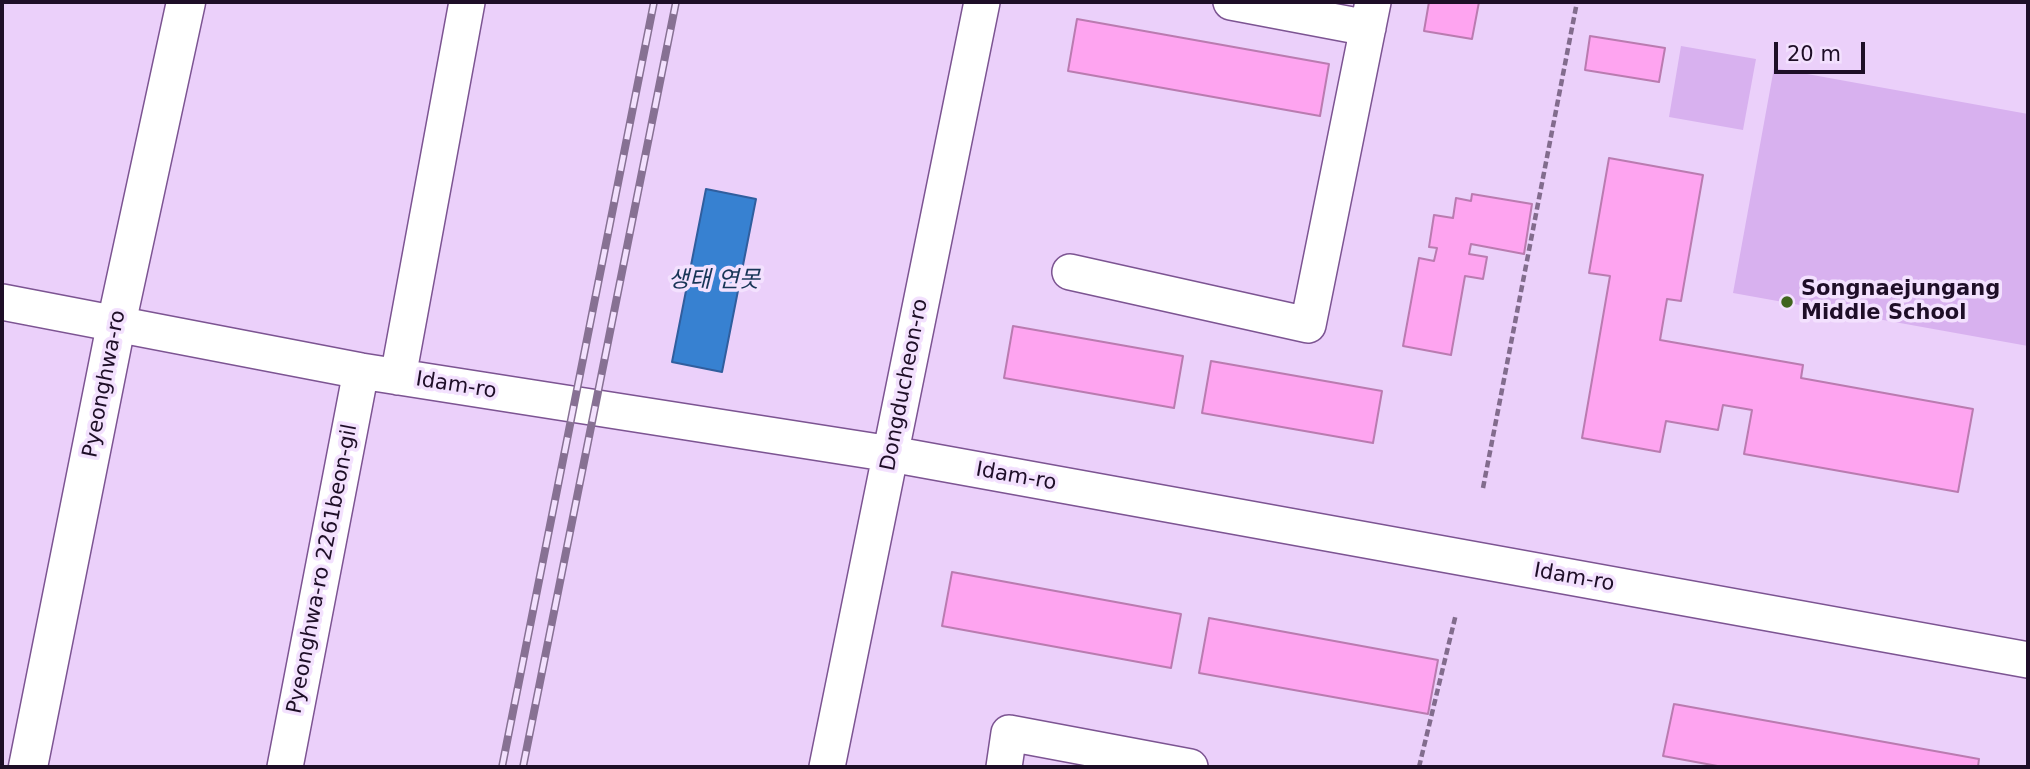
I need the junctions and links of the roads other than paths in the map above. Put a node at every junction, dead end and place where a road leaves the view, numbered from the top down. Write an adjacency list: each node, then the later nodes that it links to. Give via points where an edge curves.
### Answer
1 (186, 2): 8 (main road, Pyeonghwa-ro)
2 (467, 2): 10 (street)
3 (982, 2): 11 (street, Dongducheon-ro)
4 (1231, 2): 5 (street)
5 (1371, 15): 6 (street, via 1308,325)
6 (1070, 272)
7 (2, 302): 8 (street, Idam-ro)
8 (116, 326): 9 (street, Idam-ro); 13 (main road, Pyeonghwa-ro)
9 (361, 372): 10 (street, Idam-ro); 14 (street, Pyeonghwa-ro 2261beon-gil)
10 (398, 377): 11 (street, Idam-ro)
11 (891, 454): 12 (street, Idam-ro); 15 (street, Dongducheon-ro)
12 (2028, 660)
13 (28, 767)
14 (285, 767)
15 (827, 767)
16 (1004, 767): 17 (street, via 1009,733)
17 (1190, 767)

